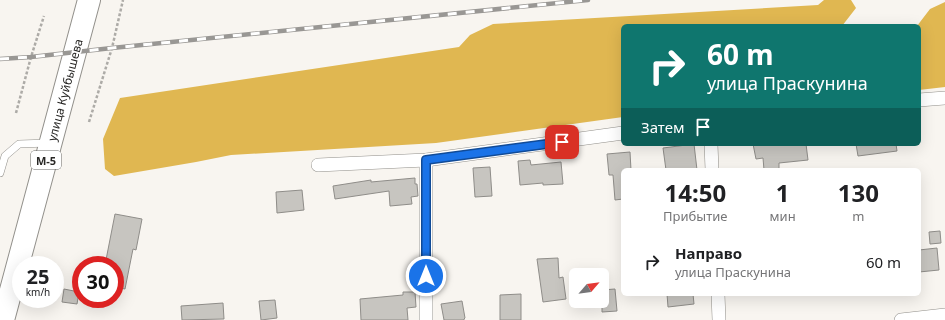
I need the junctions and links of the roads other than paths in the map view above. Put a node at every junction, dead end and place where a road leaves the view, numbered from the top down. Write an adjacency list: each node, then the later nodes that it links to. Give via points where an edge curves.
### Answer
1 (89, 0): 5 (highway, улица Куйбышева / М-5)
2 (945, 98): 3 (street)
3 (921, 100)
4 (621, 133): 7 (street)
5 (51, 142): 10 (lane, via 19,144 4,156); 13 (highway, улица Куйбышева / М-5)
6 (711, 146): 9 (street)
7 (426, 160): 8 (street); 14 (street)
8 (318, 165)
9 (712, 168)
10 (0, 173)
11 (718, 296): 15 (street)
12 (945, 315): 16 (street)
13 (3, 320)
14 (426, 320)
15 (719, 320)
16 (901, 320)

